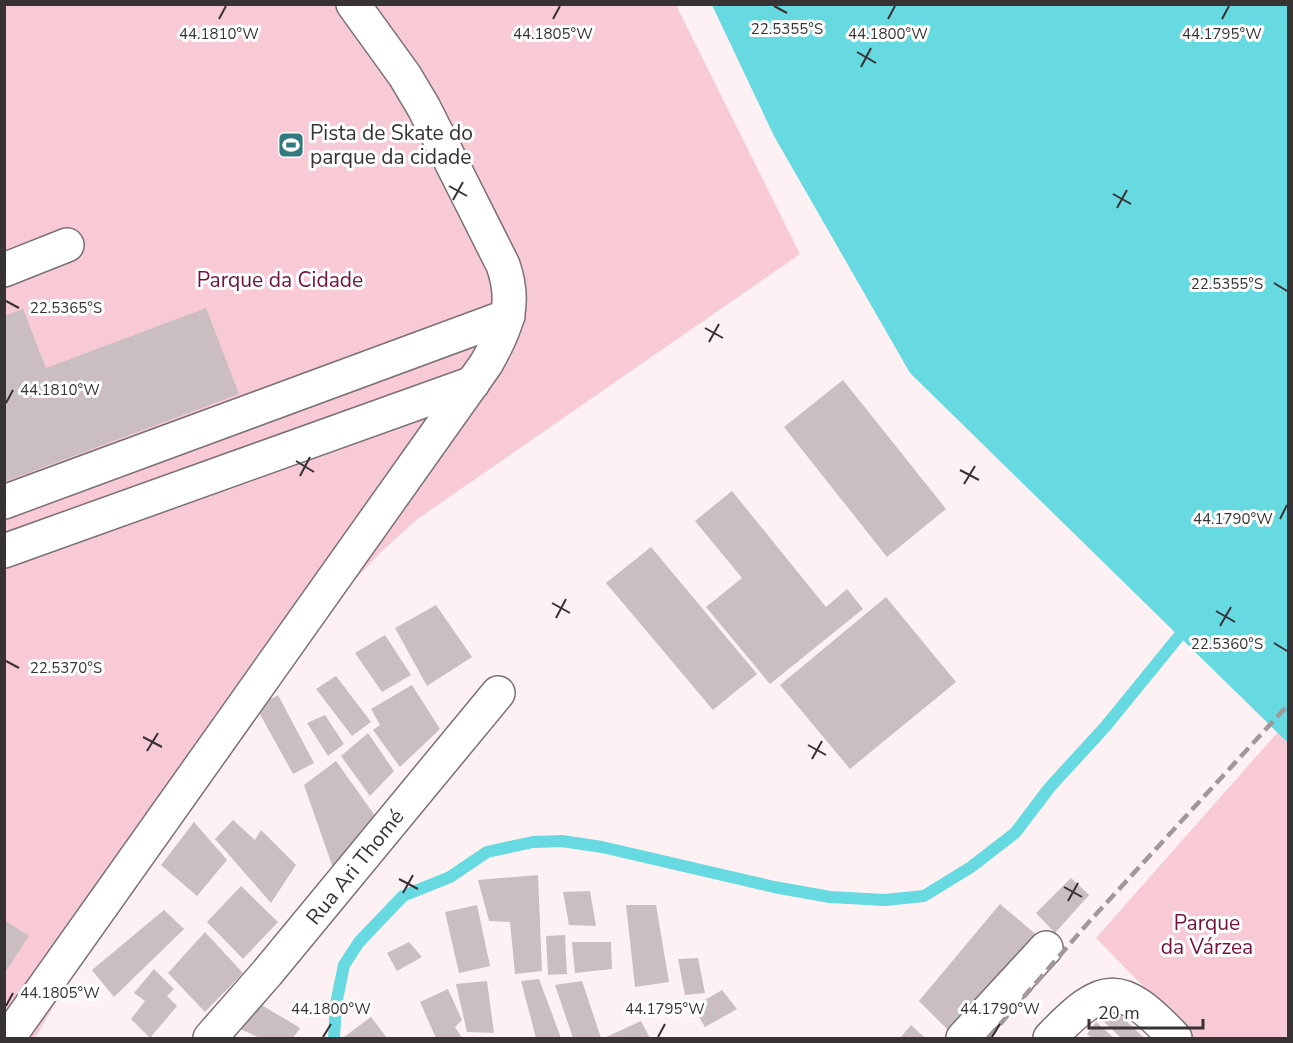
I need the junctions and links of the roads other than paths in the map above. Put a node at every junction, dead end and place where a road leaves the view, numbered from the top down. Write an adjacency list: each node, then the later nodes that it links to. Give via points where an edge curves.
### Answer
1 (353, 4): 4 (street, via 420,100 487,232 508,280)
2 (67, 245): 3 (street)
3 (4, 270)
4 (508, 316): 5 (street, via 499,342); 6 (street)
5 (473, 383): 7 (street); 10 (street)
6 (4, 502)
7 (4, 551)
8 (498, 693): 11 (street, Rua Ari Thomé)
9 (1046, 948): 12 (street)
10 (8, 1038)
11 (210, 1038)
12 (963, 1038)
13 (1050, 1038): 14 (street, via 1071,1017 1106,995 1129,999 1153,1015)
14 (1174, 1038)

